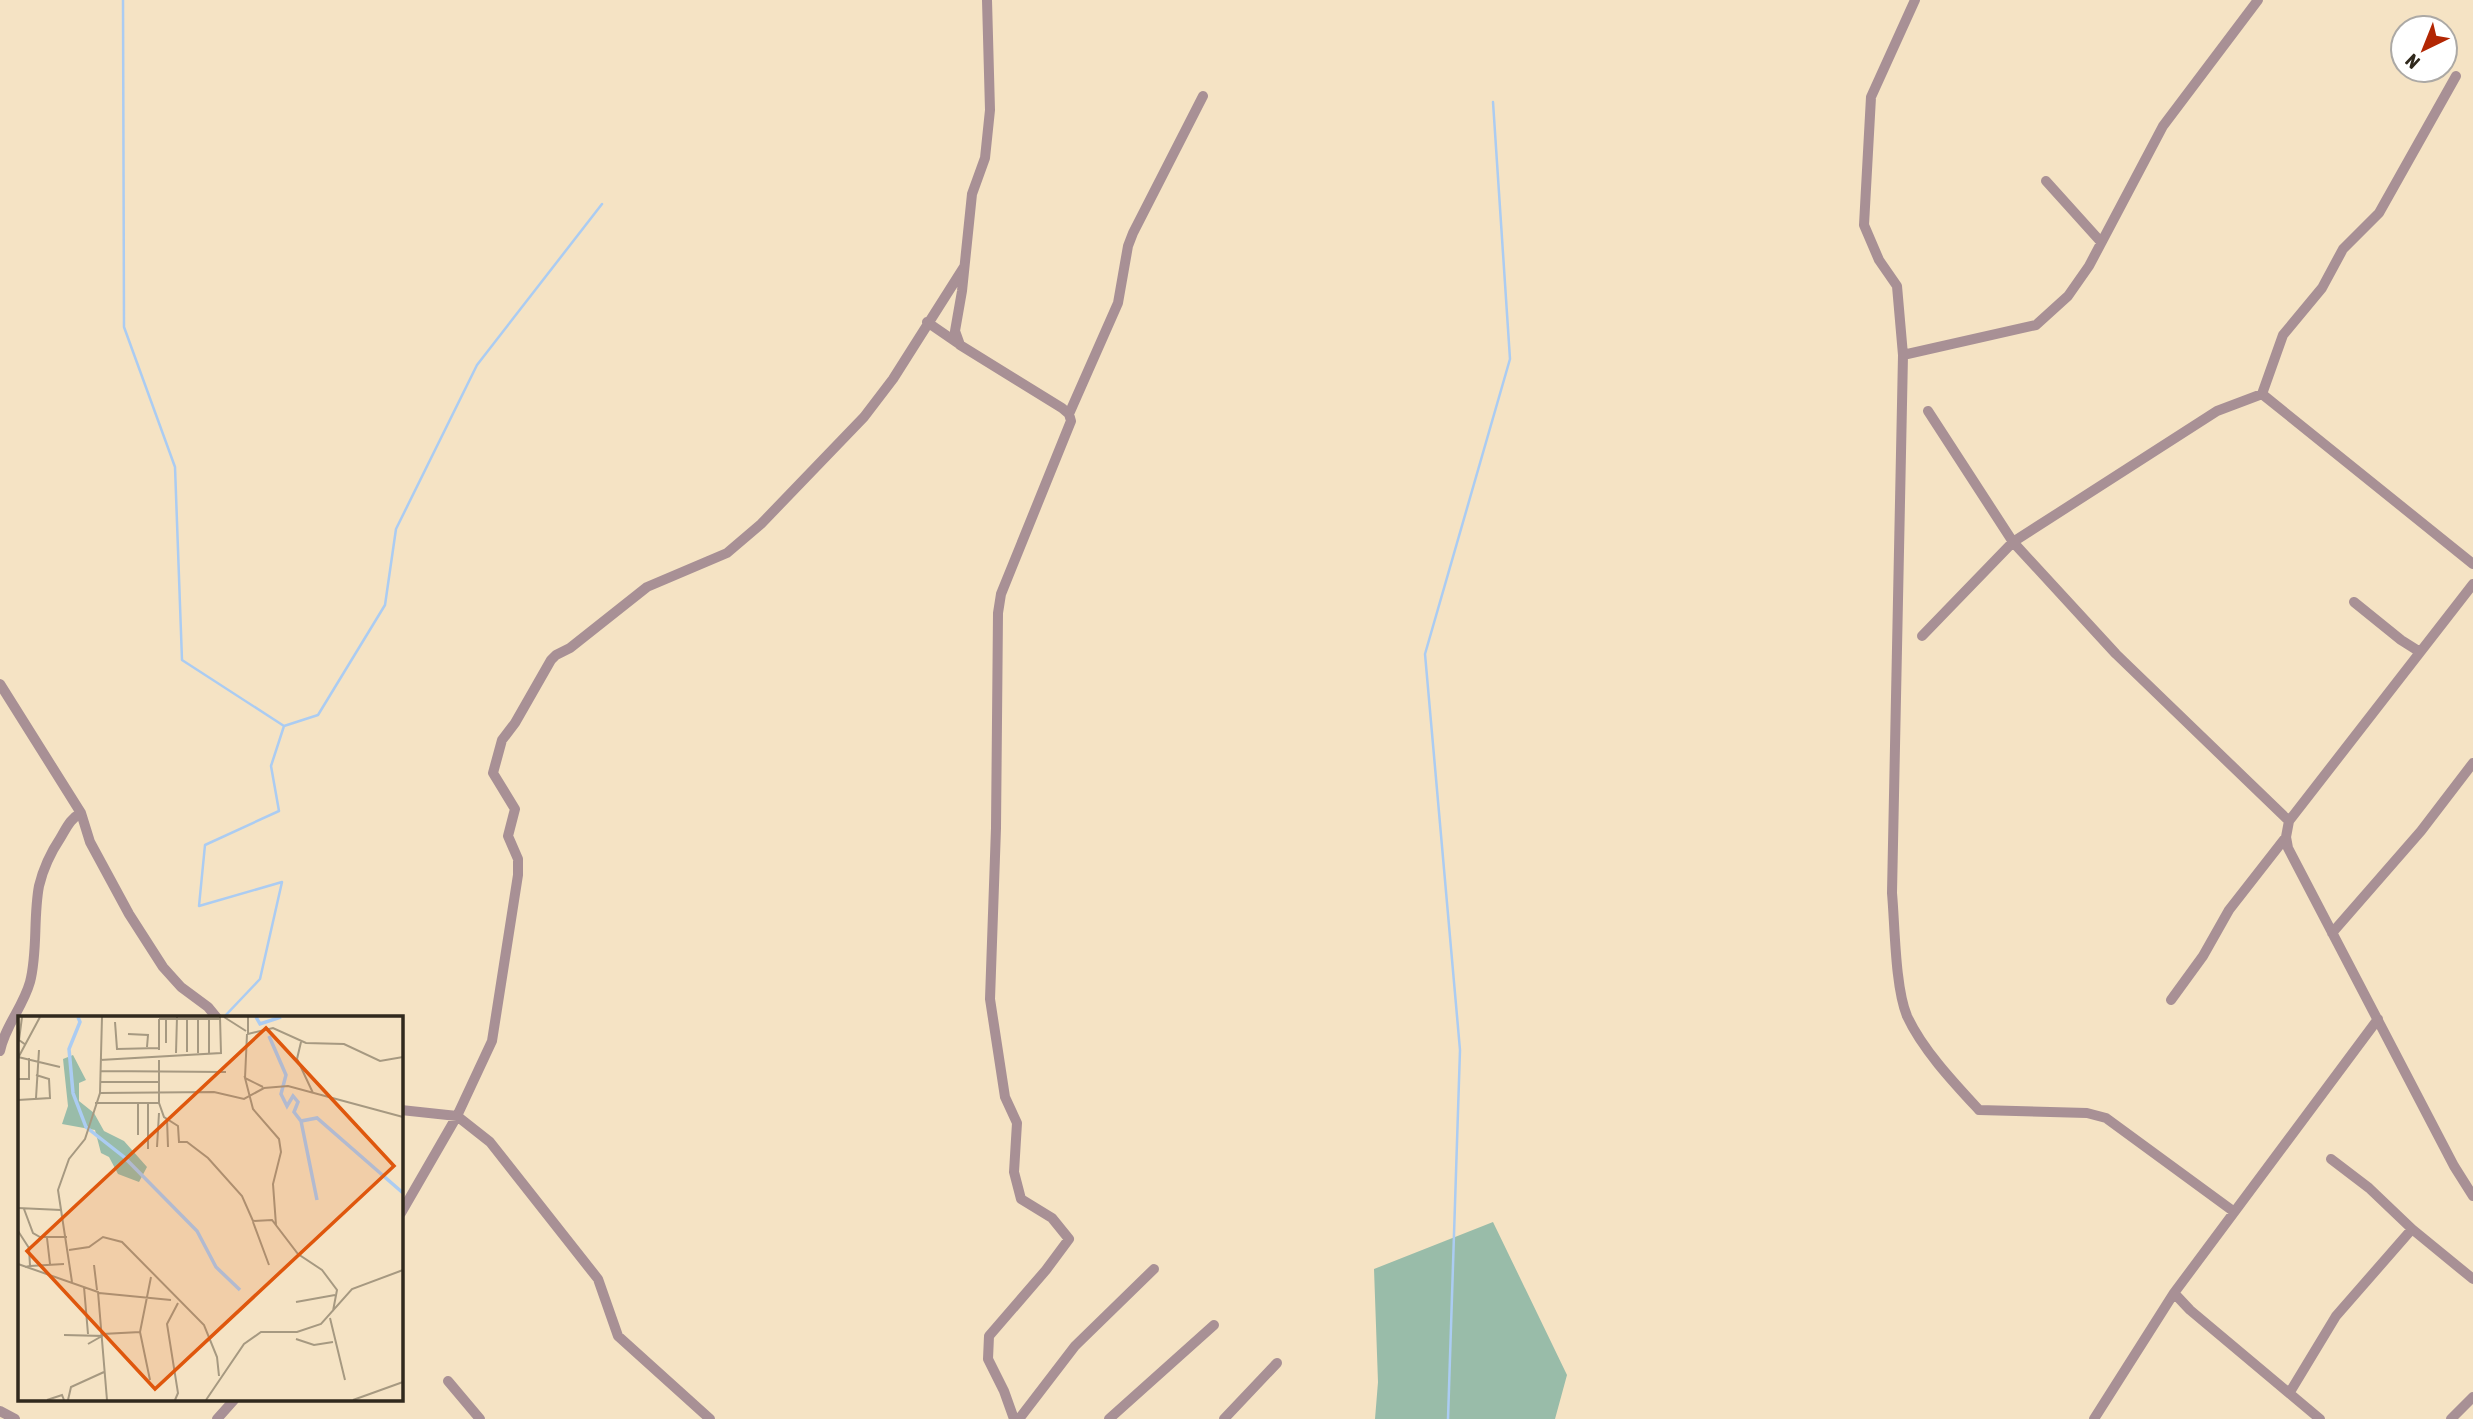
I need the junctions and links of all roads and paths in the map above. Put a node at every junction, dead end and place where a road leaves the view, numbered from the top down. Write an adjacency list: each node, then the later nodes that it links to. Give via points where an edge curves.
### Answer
1 (987, 0): 8 (street, via 990,110 985,158 972,194)
2 (1914, 0): 11 (street, via 1871,97 1864,225 1897,286)
3 (2258, 0): 7 (street, via 2163,126)
4 (2452, 84): 12 (street, via 2379,214 2343,249 2322,288 2283,335)
5 (1203, 96): 14 (street, via 1133,233 1118,303)
6 (2046, 181): 7 (street)
7 (2101, 242): 11 (street, via 2068,296 2036,326)
8 (965, 266): 9 (street); 10 (street, via 955,331)
9 (927, 322): 10 (street); 32 (street, via 864,417 761,524 727,553 647,587 556,654 502,740 493,773 514,809 508,836 518,875 492,1041)
10 (960, 345): 14 (street)
11 (1903, 355): 36 (street, via 1892,893 1907,1015 1941,1066 1979,1110 2087,1113 2106,1118)
12 (2262, 394): 15 (street, via 2217,411); 16 (street)
13 (1928, 411): 15 (street)
14 (1069, 414): 52 (street, via 1065,438 1001,594 998,613 990,999 1005,1097 1017,1123 1014,1172 1021,1199 1052,1218 1069,1240 989,1336 988,1359)
15 (2013, 542): 19 (street); 24 (street, via 2116,654)
16 (2473, 564)
17 (2473, 584): 20 (street)
18 (2354, 602): 20 (street)
19 (1922, 636)
20 (2420, 652): 24 (street)
21 (0, 684): 23 (street)
22 (2473, 763): 26 (street)
23 (81, 813): 28 (street, via 90,842 156,956 181,987); 30 (street, via 72,818 50,855 39,885 31,979)
24 (2289, 821): 25 (street)
25 (2286, 837): 26 (street); 27 (street, via 2229,910)
26 (2333, 933): 29 (street)
27 (2171, 1000)
28 (215, 1016)
29 (2378, 1019): 34 (street); 36 (street)
30 (0, 1051)
31 (402, 1110): 32 (street)
32 (457, 1116): 35 (street); 51 (street, via 490,1142 598,1279 618,1336)
33 (2330, 1159): 37 (street)
34 (2473, 1196)
35 (402, 1211)
36 (2233, 1211): 40 (street)
37 (2412, 1229): 39 (street); 44 (street, via 2336,1316)
38 (1154, 1269): 52 (street, via 1075,1346)
39 (2473, 1279)
40 (2174, 1293): 44 (street); 55 (street)
41 (1214, 1325): 53 (street)
42 (1277, 1363): 54 (street)
43 (448, 1381): 50 (street)
44 (2290, 1392): 56 (street)
45 (2473, 1397): 57 (street)
46 (232, 1402): 49 (street)
47 (0, 1411): 48 (street)
48 (15, 1419)
49 (217, 1419)
50 (480, 1419)
51 (710, 1419)
52 (1016, 1419)
53 (1109, 1419)
54 (1224, 1419)
55 (2094, 1419)
56 (2320, 1419)
57 (2451, 1419)

